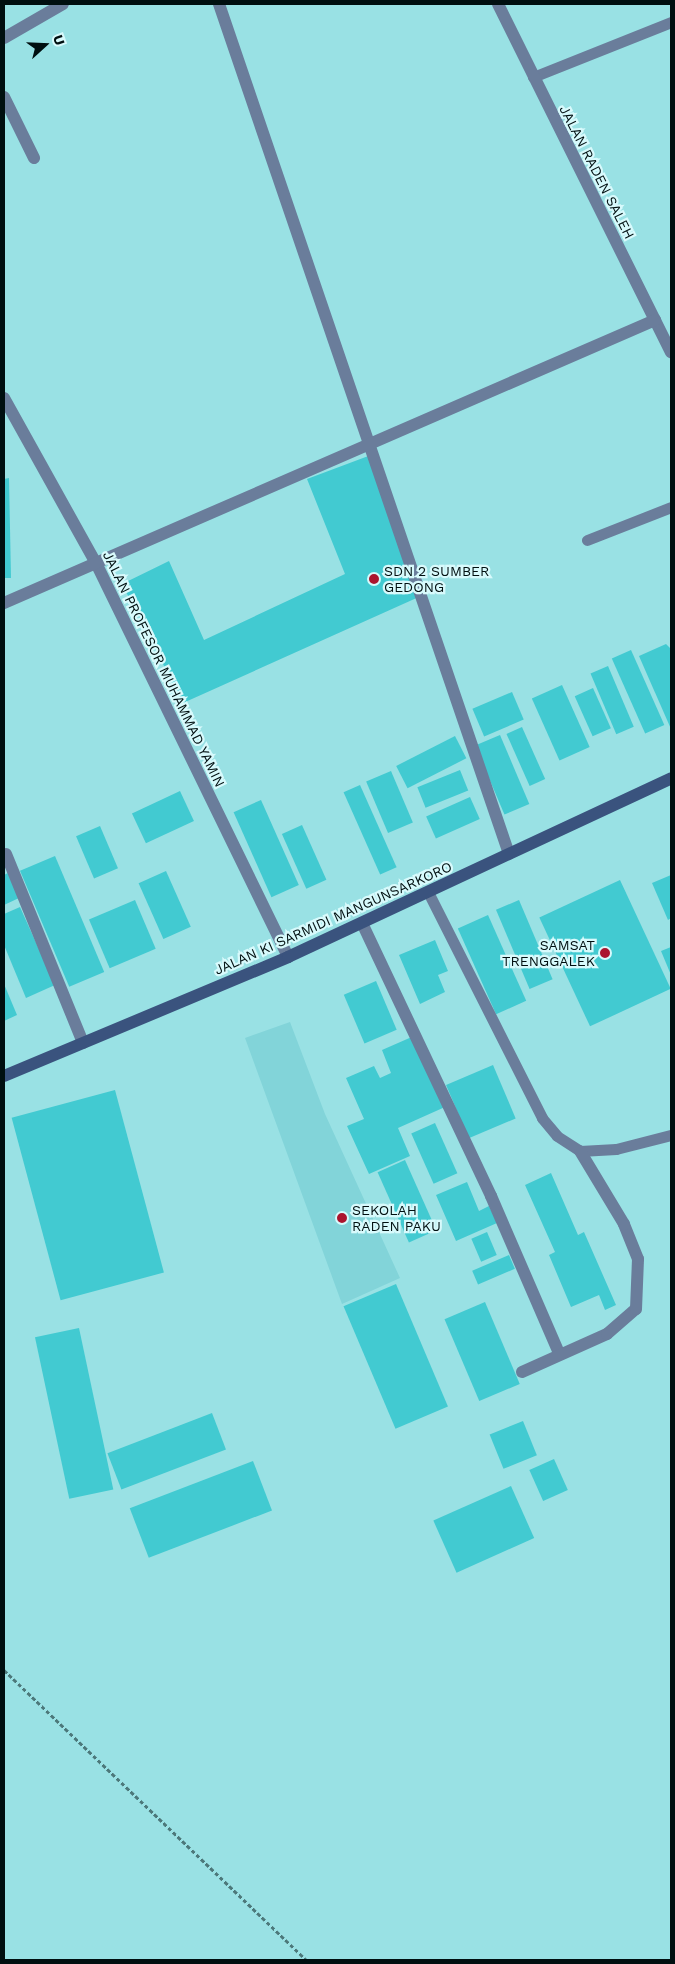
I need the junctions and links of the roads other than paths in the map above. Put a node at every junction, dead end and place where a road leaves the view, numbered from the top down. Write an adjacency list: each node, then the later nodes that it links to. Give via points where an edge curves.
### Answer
1 (63, 4): 5 (street)
2 (219, 4): 12 (street)
3 (498, 4): 6 (street, JALAN RADEN SALEH)
4 (671, 22): 6 (lane)
5 (4, 38)
6 (533, 77): 9 (street, JALAN RADEN SALEH)
7 (4, 97): 8 (street)
8 (34, 158)
9 (655, 320): 10 (street, JALAN RADEN SALEH); 12 (street)
10 (671, 352)
11 (4, 398): 15 (street, JALAN PROFESOR MUHAMMAD YAMIN)
12 (369, 444): 15 (street); 19 (street)
13 (671, 507): 14 (lane)
14 (586, 540)
15 (96, 563): 16 (street); 22 (street, JALAN PROFESOR MUHAMMAD YAMIN)
16 (4, 603)
17 (671, 778): 19 (main road, JALAN KI SARMIDI MANGUNSARKORO)
18 (6, 854): 23 (street)
19 (509, 854): 20 (main road, JALAN KI SARMIDI MANGUNSARKORO)
20 (428, 892): 21 (main road, JALAN KI SARMIDI MANGUNSARKORO); 26 (lane, via 542,1118)
21 (362, 923): 22 (main road, JALAN KI SARMIDI MANGUNSARKORO); 27 (street, via 491,1196)
22 (288, 957): 23 (main road, JALAN KI SARMIDI MANGUNSARKORO)
23 (83, 1043): 24 (main road, JALAN KI SARMIDI MANGUNSARKORO)
24 (4, 1076)
25 (671, 1134): 26 (lane, via 616,1149)
26 (580, 1151): 27 (street, via 624,1224 638,1259 636,1309 607,1334)
27 (559, 1353): 28 (street)
28 (522, 1372)

